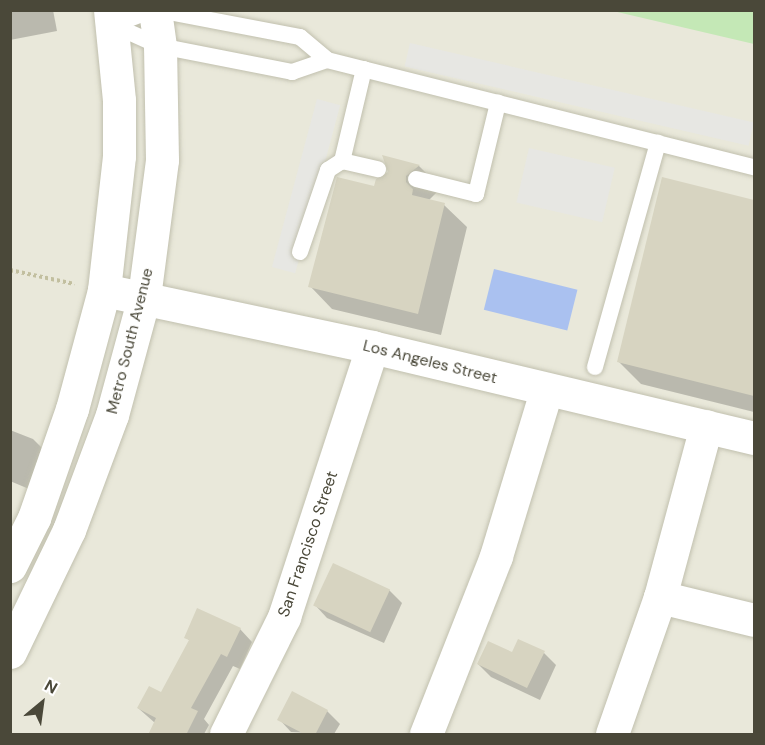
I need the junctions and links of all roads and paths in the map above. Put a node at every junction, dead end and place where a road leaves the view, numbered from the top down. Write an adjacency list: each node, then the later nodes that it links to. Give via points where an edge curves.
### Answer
1 (155, 10): 2 (lane); 3 (street, Metro South Avenue); 4 (lane, via 300,37)
2 (111, 18): 3 (lane); 14 (street, via 119,156)
3 (160, 46): 4 (lane, via 292,72); 15 (street, Metro South Avenue, via 162,160)
4 (327, 60): 5 (lane)
5 (364, 69): 6 (lane); 8 (lane)
6 (498, 103): 7 (lane); 11 (lane, via 476,194)
7 (658, 143): 9 (lane); 17 (lane)
8 (342, 161): 10 (lane); 12 (lane, via 328,170)
9 (754, 167)
10 (378, 169)
11 (416, 179)
12 (300, 252)
13 (10, 270): 14 (path)
14 (104, 290): 15 (street, Los Angeles Street); 21 (street, via 72,409 34,518)
15 (144, 297): 16 (street, Los Angeles Street); 24 (street, Metro South Avenue, via 112,415 73,519)
16 (372, 347): 18 (street, Los Angeles Street); 25 (street, San Francisco Street, via 284,617)
17 (595, 368)
18 (546, 391): 19 (street, Los Angeles Street); 26 (street, via 496,556)
19 (706, 426): 20 (street, Los Angeles Street); 22 (street)
20 (754, 438)
21 (10, 566)
22 (660, 597): 23 (street); 27 (street)
23 (754, 620)
24 (10, 652)
25 (226, 735)
26 (426, 735)
27 (612, 735)

